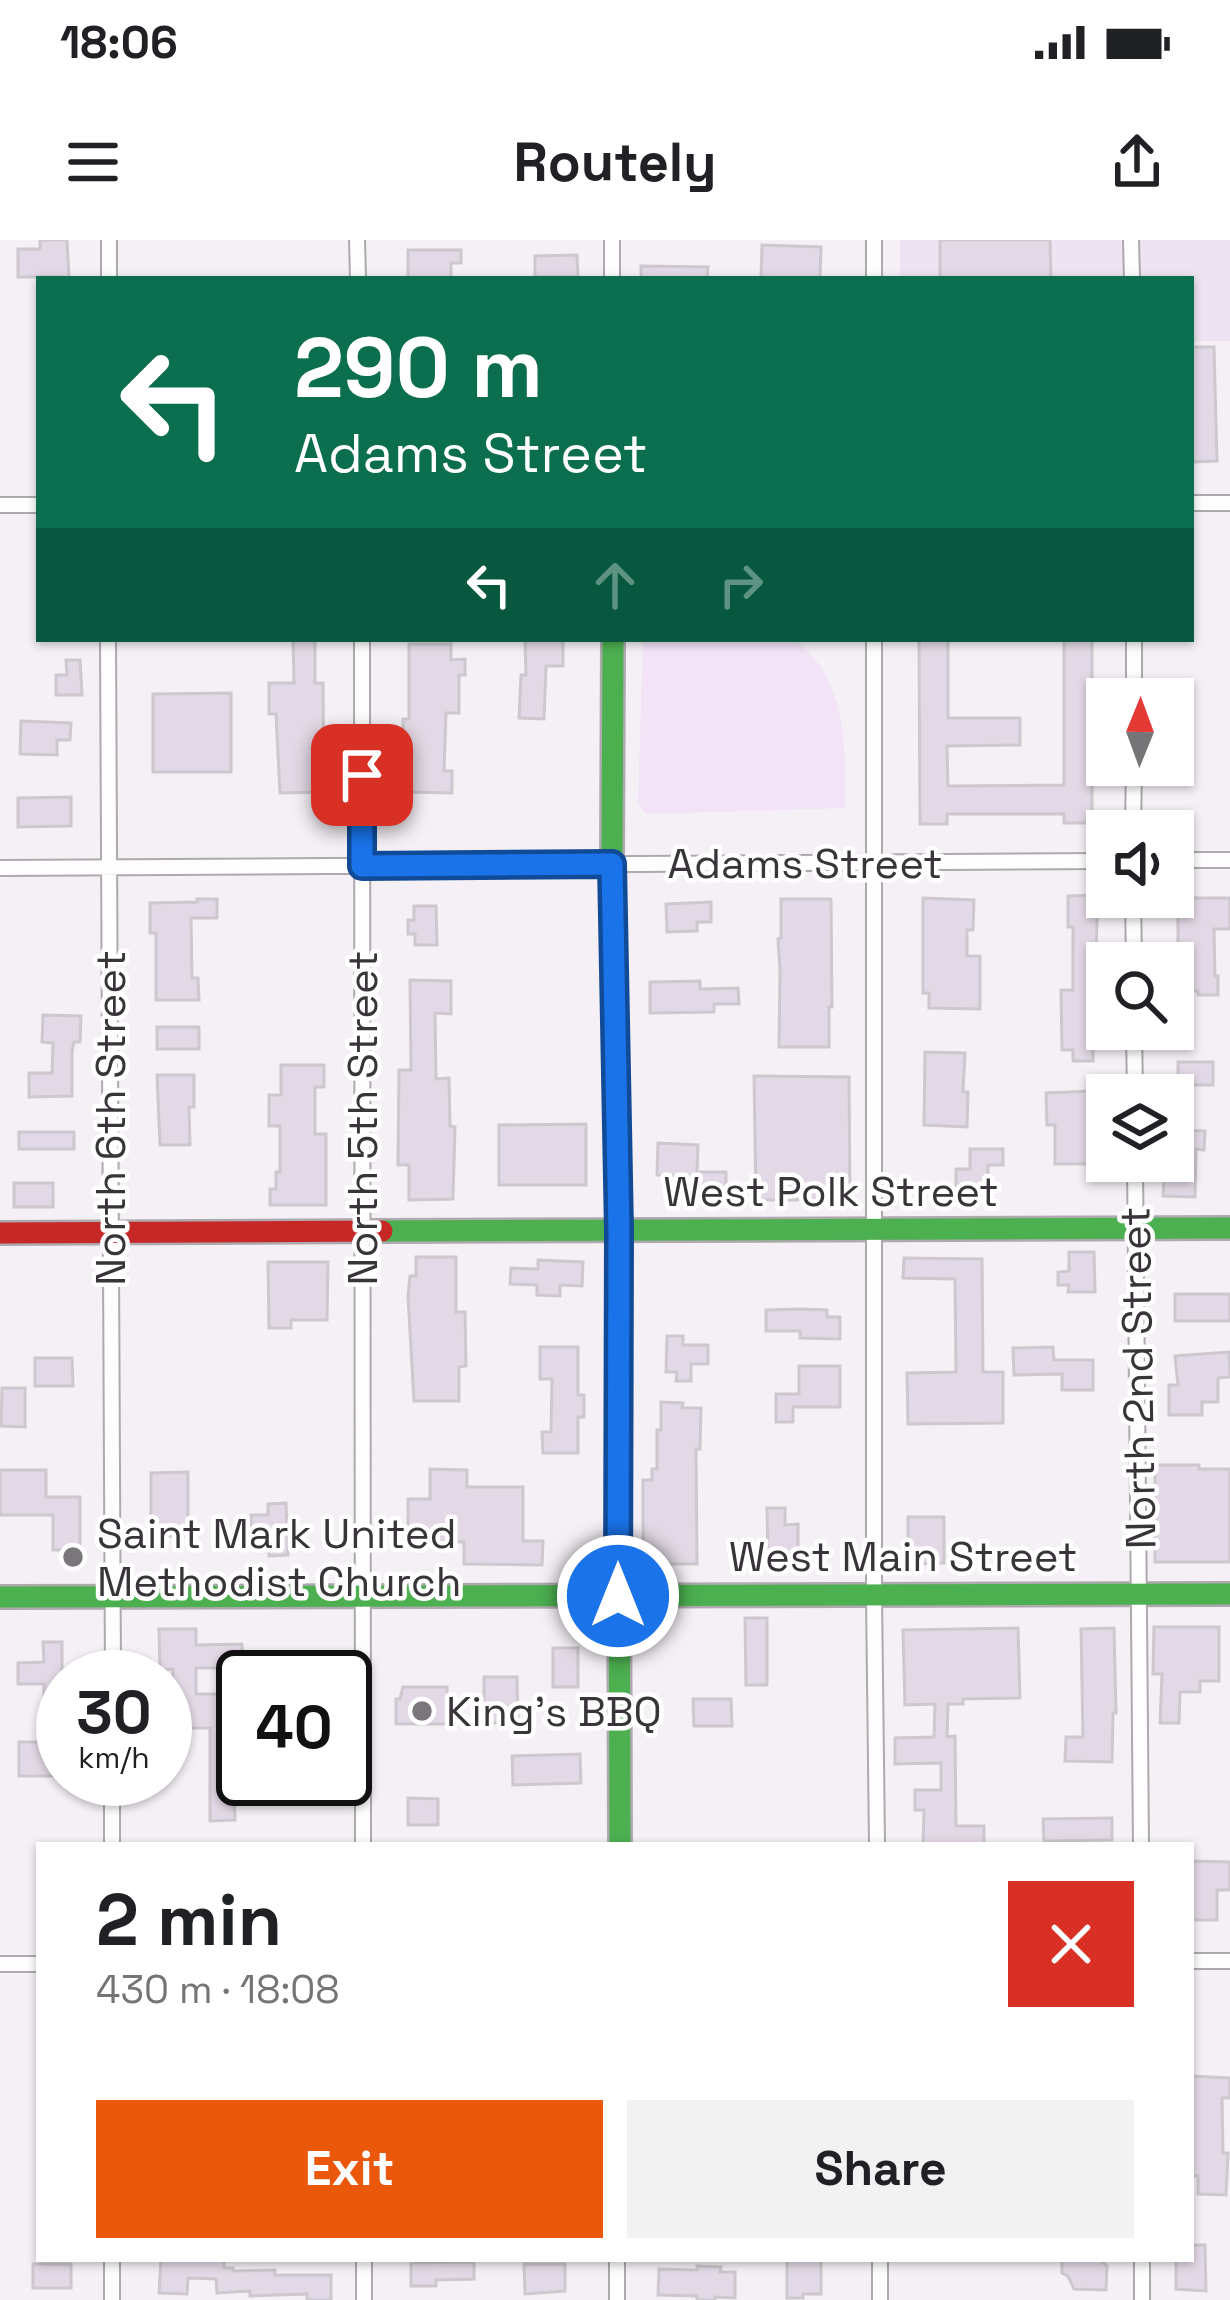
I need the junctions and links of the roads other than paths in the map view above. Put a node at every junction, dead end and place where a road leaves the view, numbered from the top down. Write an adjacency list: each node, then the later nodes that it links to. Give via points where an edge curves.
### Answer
1 (110, 240): 6 (street)
2 (357, 240): 7 (street)
3 (612, 240): 8 (street)
4 (874, 240): 9 (street)
5 (1131, 240): 10 (street)
6 (109, 276)
7 (358, 276)
8 (612, 276)
9 (874, 276)
10 (1132, 276)
11 (1194, 503): 12 (street)
12 (1230, 503)
13 (0, 505): 14 (street)
14 (36, 505)
15 (108, 642): 27 (street, North 6th Street)
16 (362, 642): 26 (street, North 5th Street)
17 (614, 642): 24 (street)
18 (874, 642): 25 (street)
19 (1134, 642): 20 (street)
20 (1134, 678)
21 (1194, 860): 22 (street)
22 (1230, 860)
23 (1086, 861): 25 (street, Adams Street)
24 (612, 864): 25 (street, Adams Street); 26 (street, Adams Street); 33 (street)
25 (874, 864): 32 (street)
26 (362, 866): 27 (street, Adams Street); 35 (street, North 5th Street)
27 (108, 867): 28 (street, Adams Street); 34 (street, North 6th Street)
28 (0, 868)
29 (1135, 1182): 31 (street, North 2nd Street)
30 (1230, 1228): 31 (street, West Polk Street)
31 (1136, 1229): 32 (street, West Polk Street); 37 (street, North 2nd Street)
32 (874, 1230): 33 (street, West Polk Street); 39 (street)
33 (619, 1231): 35 (street, West Polk Street); 40 (street)
34 (111, 1232): 35 (street, West Polk Street); 36 (street, West Polk Street); 41 (street, North 6th Street)
35 (362, 1232): 42 (street, North 5th Street)
36 (0, 1233)
37 (1141, 1594): 38 (street, West Main Street); 39 (street, West Main Street); 50 (street, North 2nd Street)
38 (1230, 1594)
39 (874, 1595): 40 (street, West Main Street); 49 (street)
40 (618, 1596): 42 (street, West Main Street); 48 (street)
41 (112, 1597): 42 (street, West Main Street); 43 (street, West Main Street); 44 (street, North 6th Street)
42 (362, 1597): 47 (street, North 5th Street)
43 (0, 1598)
44 (113, 1650)
45 (112, 1806): 46 (street)
46 (112, 1842)
47 (363, 1842)
48 (620, 1842)
49 (877, 1842)
50 (1141, 1842)
51 (1194, 1961): 52 (street)
52 (1230, 1961)
53 (0, 1964): 54 (street)
54 (36, 1964)
55 (112, 2262): 60 (street)
56 (364, 2262): 61 (street)
57 (617, 2262): 62 (street)
58 (880, 2262): 63 (street)
59 (1142, 2262): 64 (street)
60 (112, 2300)
61 (364, 2300)
62 (617, 2300)
63 (880, 2300)
64 (1142, 2300)

